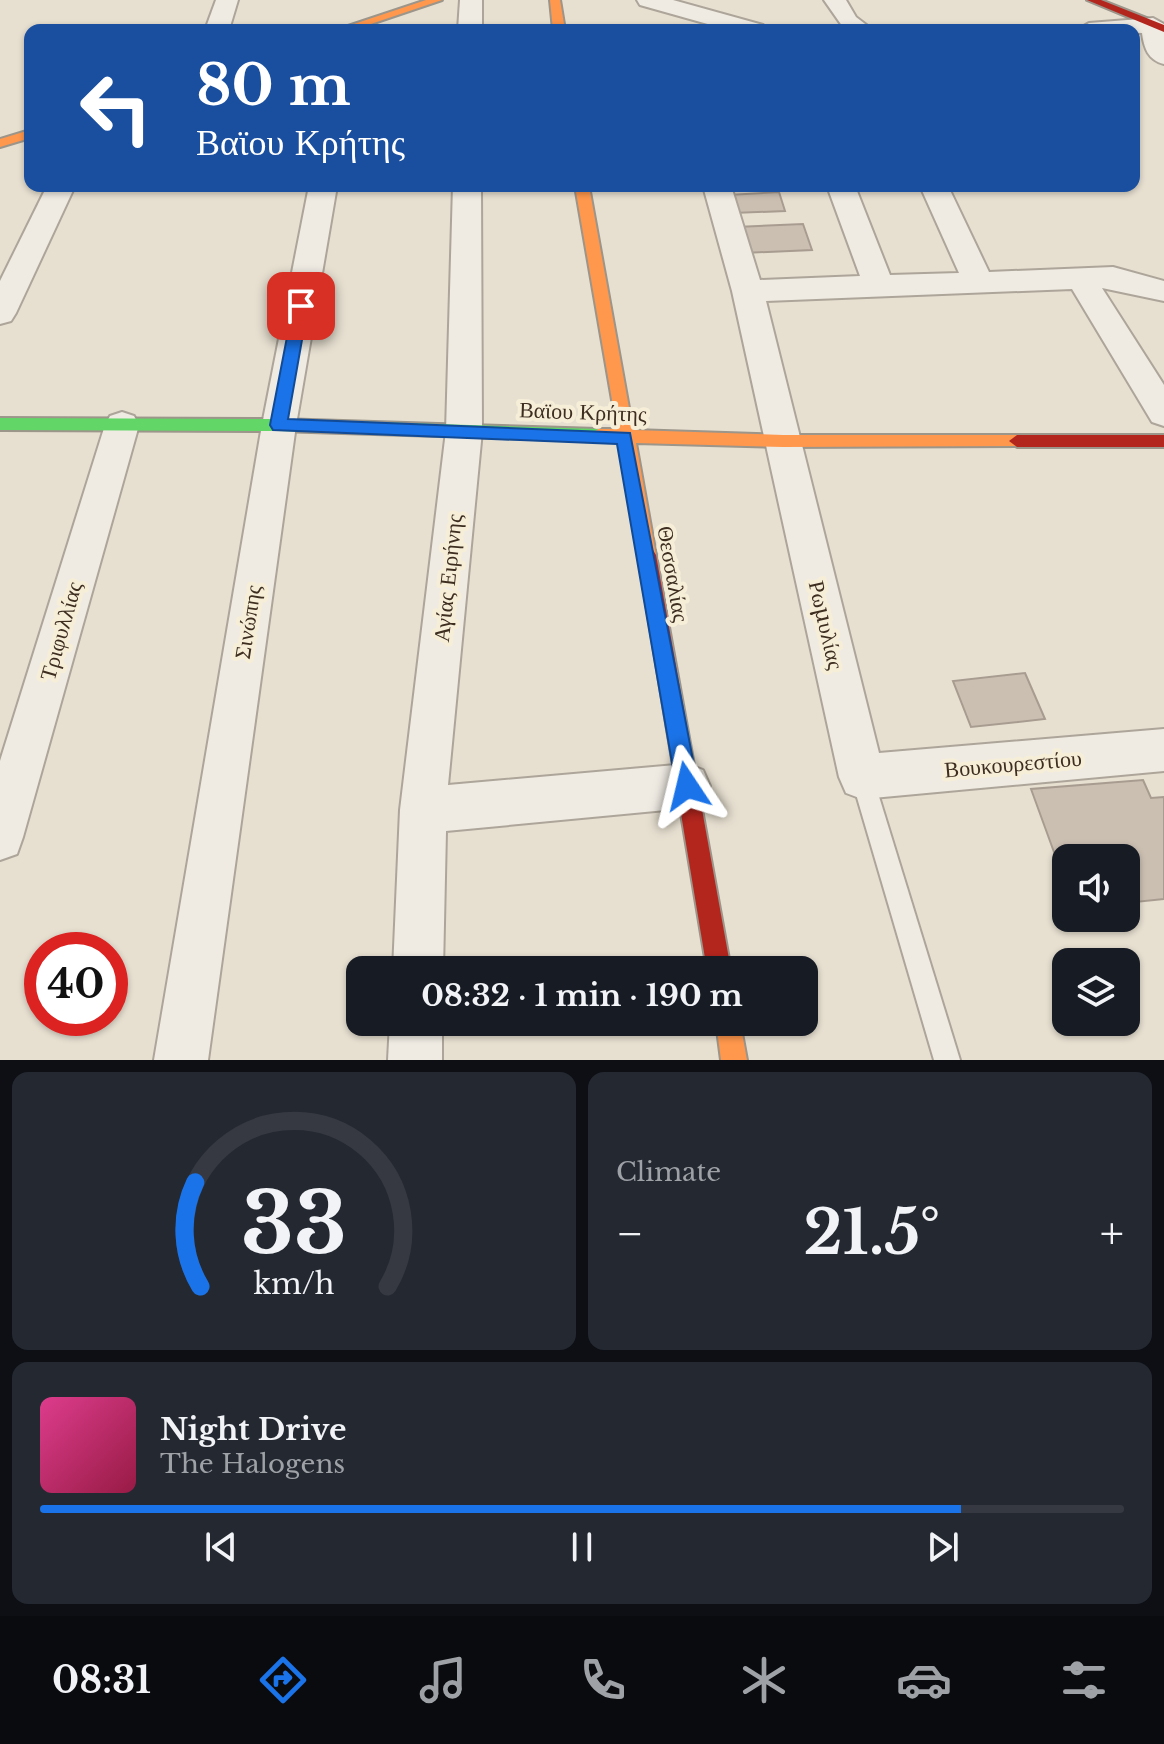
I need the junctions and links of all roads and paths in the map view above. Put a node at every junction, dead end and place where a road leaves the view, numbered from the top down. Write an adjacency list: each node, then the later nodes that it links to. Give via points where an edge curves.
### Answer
1 (227, 0): 9 (street)
2 (437, 0): 10 (street)
3 (471, 0): 11 (street)
4 (555, 0): 12 (street)
5 (648, 0): 8 (street)
6 (835, 0): 14 (street)
7 (1092, 0): 15 (street)
8 (678, 20): 13 (street)
9 (219, 24)
10 (364, 24)
11 (470, 24)
12 (558, 24)
13 (709, 24)
14 (852, 24)
15 (1159, 27): 16 (street, via 1156,48)
16 (1164, 57)
17 (24, 136): 18 (street)
18 (0, 143)
19 (58, 192): 31 (street)
20 (322, 192): 35 (street, Σινώπης)
21 (467, 192): 36 (street, Αγίας Ειρήνης)
22 (583, 192): 37 (street, Θεσσαλίας)
23 (719, 192): 29 (street, Ρωμυλίας)
24 (843, 192): 28 (street)
25 (937, 192): 27 (street)
26 (1080, 277): 27 (street); 30 (street, via 1113,277); 32 (street)
27 (977, 279): 28 (street)
28 (878, 284): 29 (street)
29 (748, 291): 38 (street, Ρωμυλίας)
30 (1164, 291)
31 (0, 313)
32 (1164, 413)
33 (0, 424): 34 (street, Βαϊου Κρήτης)
34 (122, 425): 35 (street, Βαϊου Κρήτης); 44 (street, Τριφυλλίας)
35 (279, 425): 36 (street, Βαϊου Κρήτης); 49 (street, Σινώπης)
36 (464, 431): 37 (street, Βαϊου Κρήτης); 43 (street, Αγίας Ειρήνης)
37 (624, 437): 38 (street, Βαϊου Κρήτης); 42 (street, Θεσσαλίας)
38 (783, 441): 39 (street, Βαϊου Κρήτης); 41 (street, Ρωμυλίας)
39 (1164, 441)
40 (1164, 750): 41 (street, Βουκουρεστίου)
41 (862, 777): 52 (lane, Ρωμυλίας)
42 (687, 786): 43 (street); 46 (street, Θεσσαλίας)
43 (423, 810): 45 (street, Αγίας Ειρήνης)
44 (0, 837)
45 (418, 956)
46 (717, 956)
47 (416, 1036): 50 (street)
48 (730, 1036): 51 (street)
49 (181, 1060)
50 (415, 1060)
51 (734, 1060)
52 (947, 1060)

